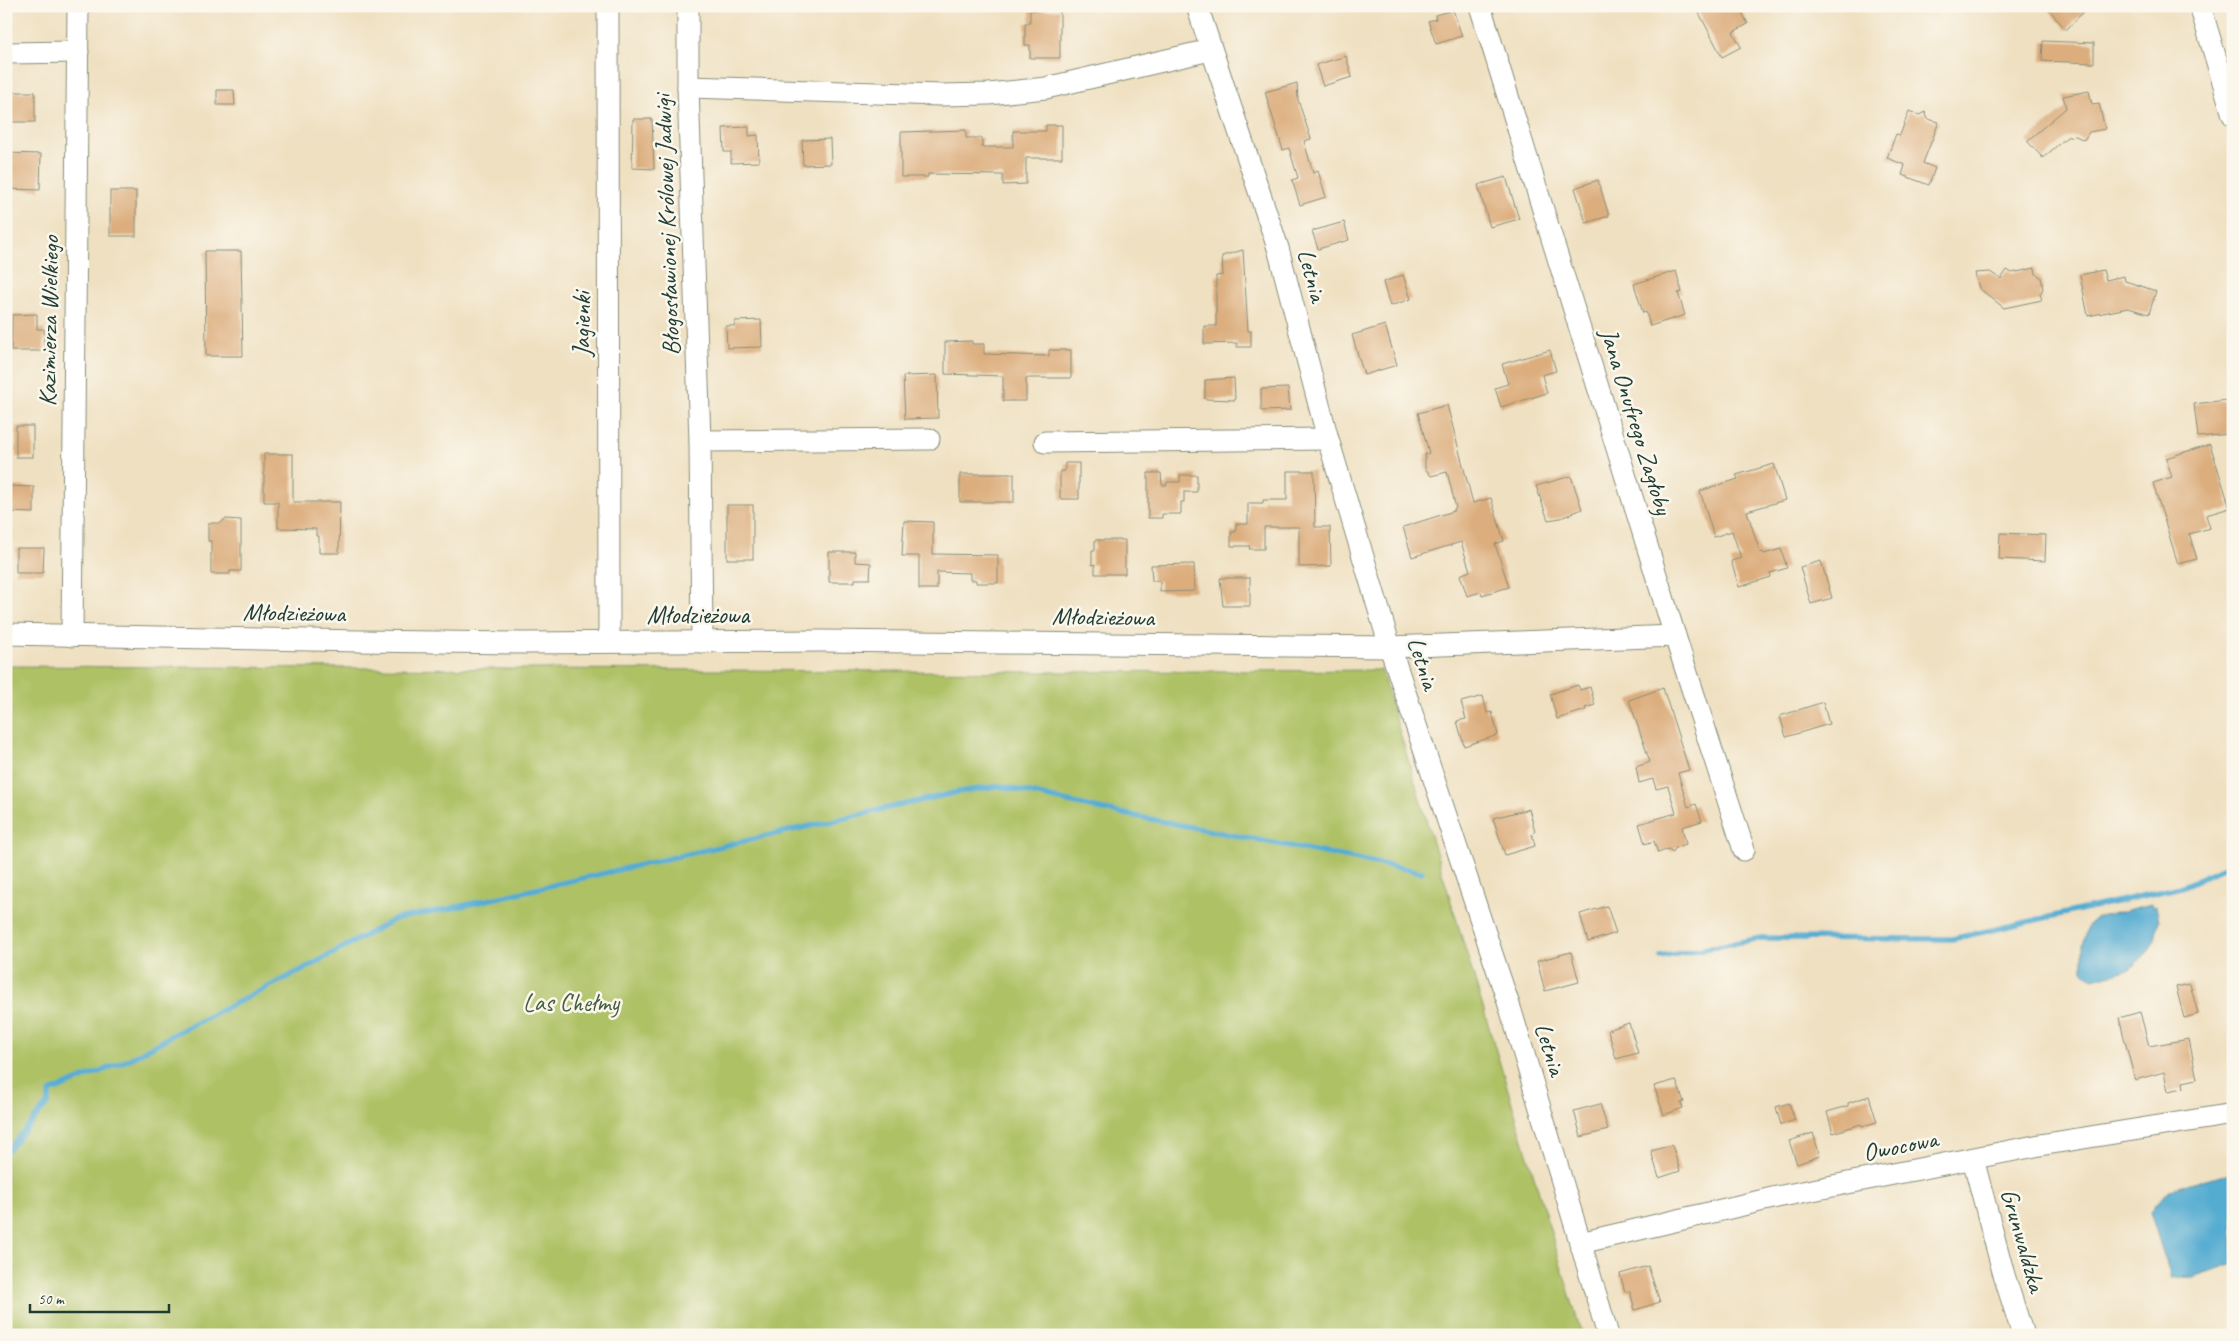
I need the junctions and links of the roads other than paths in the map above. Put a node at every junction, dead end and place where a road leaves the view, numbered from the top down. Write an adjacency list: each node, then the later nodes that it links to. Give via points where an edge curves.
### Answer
1 (78, 6): 8 (street, Kazimierza Wielkiego)
2 (608, 6): 20 (street, Jagienki)
3 (688, 6): 11 (street, Błogosławionej Królowej Jadwigi)
4 (1197, 6): 7 (street, Letnia)
5 (1480, 6): 19 (street, Jana Onufrego Zagłoby)
6 (2200, 6): 10 (street)
7 (1210, 50): 11 (street, via 1046,88 989,94); 14 (street, Letnia, via 1278,248)
8 (78, 52): 9 (street); 18 (street, Kazimierza Wielkiego)
9 (6, 53)
10 (2226, 70): 12 (street)
11 (688, 87): 15 (street, Błogosławionej Królowej Jadwigi)
12 (2233, 115)
13 (929, 439): 15 (street)
14 (1328, 439): 16 (street); 22 (street, Letnia)
15 (700, 441): 21 (street, Błogosławionej Królowej Jadwigi)
16 (1045, 442)
17 (6, 634): 18 (street, Młodzieżowa)
18 (72, 636): 20 (street, Młodzieżowa)
19 (1675, 636): 22 (street, Młodzieżowa); 23 (street, Jana Onufrego Zagłoby)
20 (609, 641): 21 (street, Młodzieżowa)
21 (702, 642): 22 (street, Młodzieżowa)
22 (1390, 647): 26 (street, Letnia, via 1511,1011)
23 (1744, 850)
24 (2233, 1114): 25 (street, Owocowa)
25 (1973, 1159): 26 (street, Owocowa, via 1777,1197); 28 (street, Grunwaldzka)
26 (1580, 1243): 27 (street, Letnia)
27 (1608, 1335)
28 (2023, 1335)

